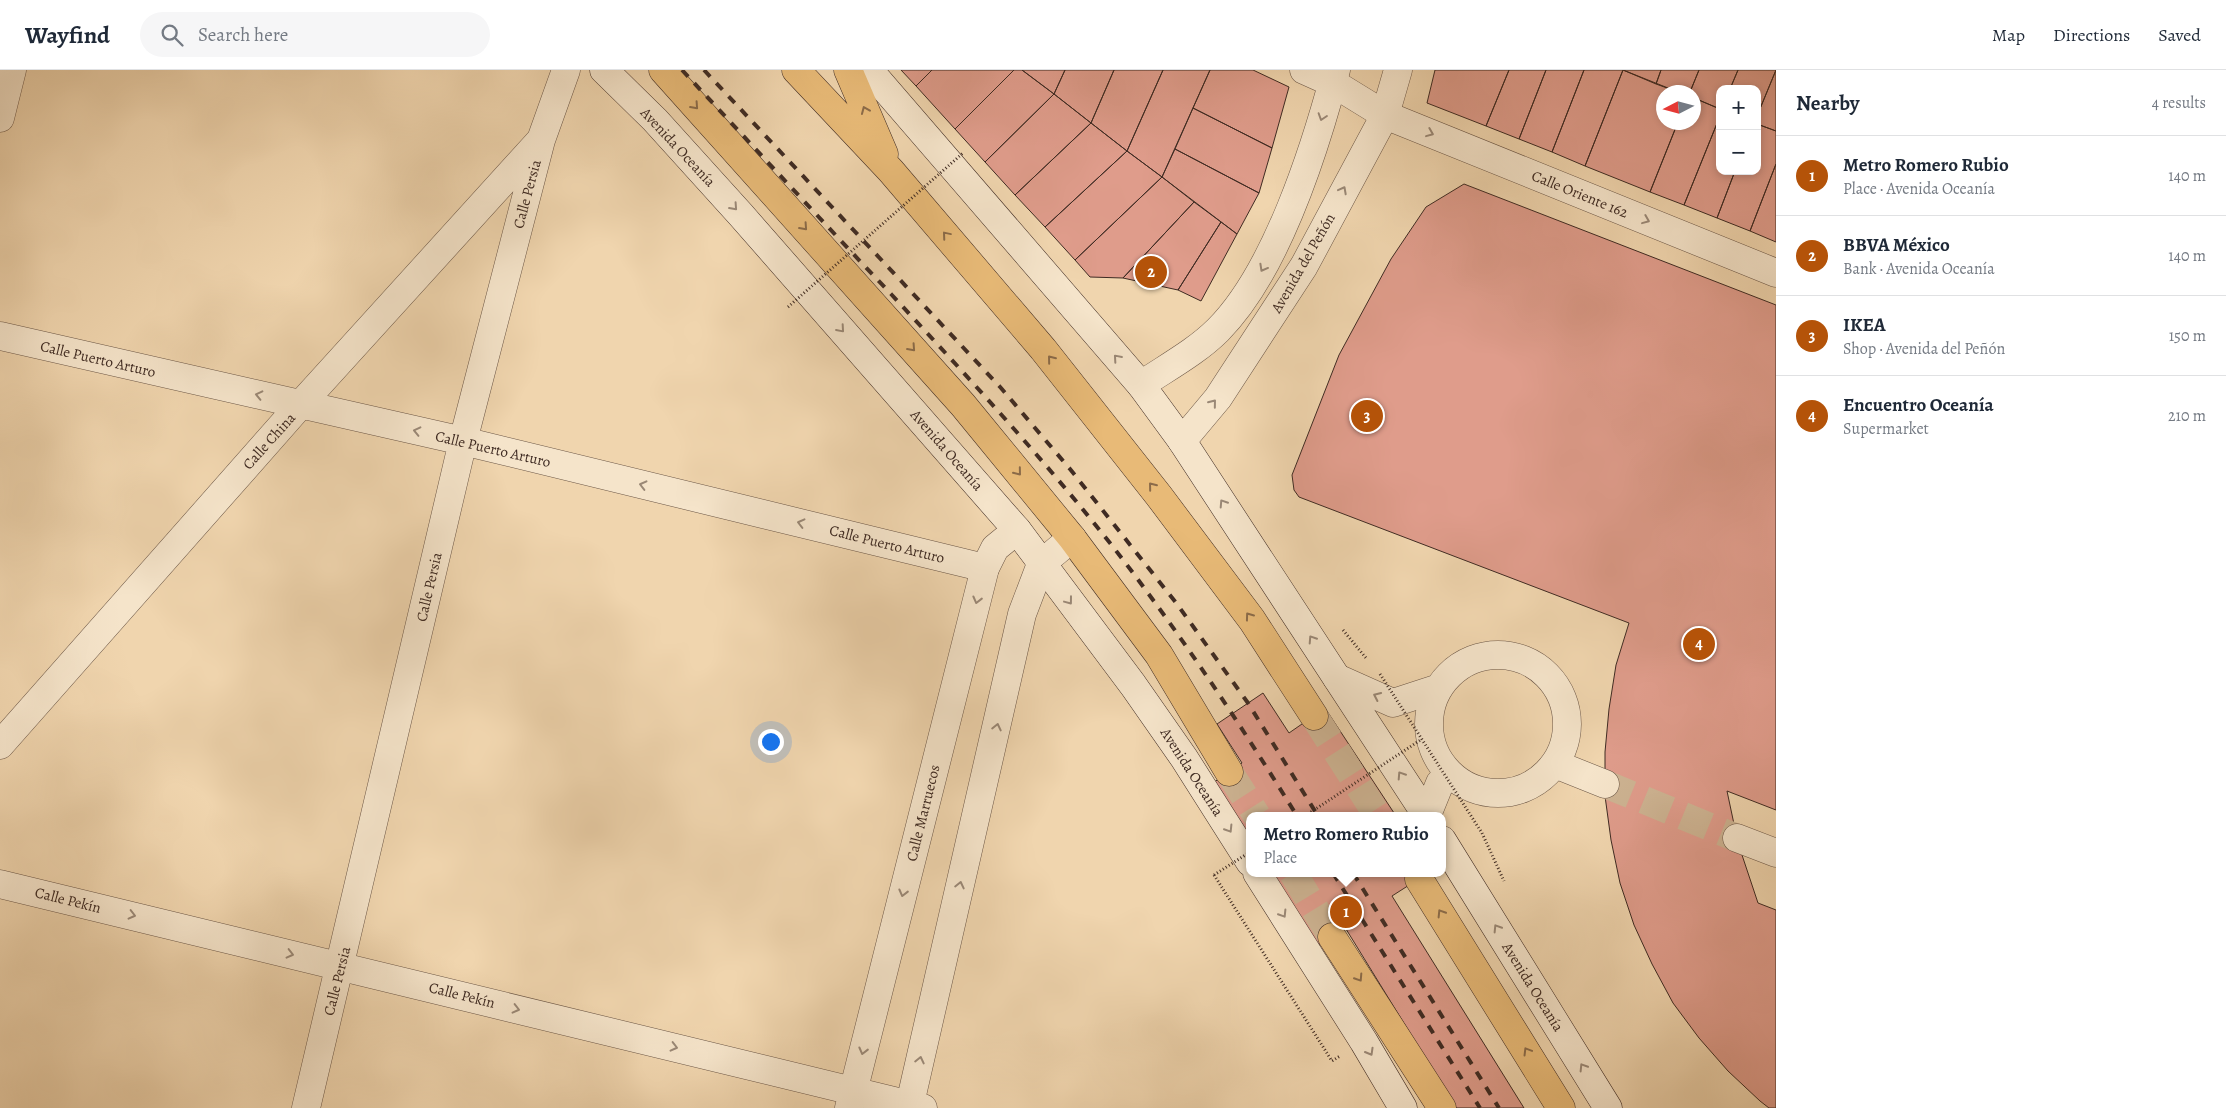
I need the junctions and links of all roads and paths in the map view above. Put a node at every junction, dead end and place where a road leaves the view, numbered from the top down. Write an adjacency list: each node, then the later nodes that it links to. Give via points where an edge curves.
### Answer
1 (12, 70): 13 (street)
2 (566, 70): 15 (street, Calle Persia)
3 (604, 70): 14 (street, Avenida Oceanía)
4 (618, 70): 14 (street)
5 (796, 70): 17 (highway)
6 (848, 70): 17 (highway, one-way to 6)
7 (870, 70): 21 (street, one-way to 7)
8 (1304, 70): 11 (street, Calle Oriente 162)
9 (1398, 70): 12 (street, Avenida del Peñón)
10 (663, 71): 26 (highway, Avenida Oceanía, one-way to 26, via 963,405)
11 (1334, 77): 12 (street, Calle Oriente 162); 21 (street, one-way to 21, via 1295,196 1272,251 1247,296 1218,331)
12 (1385, 115): 18 (street, Calle Oriente 162, one-way to 18); 24 (street, Avenida del Peñón, one-way to 12, via 1218,398 1304,266)
13 (0, 118)
14 (655, 120): 25 (street, Avenida Oceanía, one-way to 25)
15 (541, 140): 22 (street, Calle China); 23 (street, Calle Persia)
16 (963, 153): 19 (path, bridge)
17 (891, 171): 34 (highway, one-way to 17, via 1252,620 1159,496 1042,349)
18 (1776, 273)
19 (788, 307)
20 (0, 336): 22 (street, Calle Puerto Arturo, one-way to 20)
21 (1141, 385): 24 (street)
22 (302, 404): 23 (street, Calle Puerto Arturo, one-way to 22); 36 (street, Calle China)
23 (463, 441): 28 (street, Calle Puerto Arturo, one-way to 23); 54 (street, Calle Persia)
24 (1182, 441): 32 (street, one-way to 24)
25 (1016, 530): 27 (street, Avenida Oceanía); 28 (street, Calle Marruecos, via 995,548)
26 (1072, 538): 27 (street); 38 (highway, Avenida Oceanía, via 1159,655)
27 (1041, 564): 48 (street, Avenida Oceanía, one-way to 48, via 1133,685); 57 (street, one-way to 27, via 1022,614)
28 (985, 568): 56 (street, Calle Marruecos, one-way to 56)
29 (1339, 625): 30 (path)
30 (1368, 660)
31 (1374, 667): 35 (path, bridge)
32 (1337, 678): 33 (street, one-way to 32, via 1393,704); 42 (street, one-way to 32)
33 (1439, 688): 37 (street, via 1453,671 1472,660 1515,657 1535,666 1551,680 1563,699 1567,720 1565,743); 39 (street, via 1430,708 1430,732 1436,755)
34 (1314, 716)
35 (1422, 739): 41 (path, bridge); 52 (path, bridge, via 1482,832)
36 (0, 745)
37 (1555, 764): 39 (street, via 1538,781 1516,791 1493,794 1470,788); 40 (street)
38 (1230, 772)
39 (1450, 774): 43 (street, via 1440,784)
40 (1605, 784)
41 (1311, 812)
42 (1425, 812)
43 (1428, 812)
44 (1737, 838): 46 (street)
45 (1446, 846): 62 (street, Avenida Oceanía, one-way to 45)
46 (1776, 854)
47 (1246, 855): 55 (path, bridge, via 1214,875)
48 (1246, 856)
49 (1260, 877): 59 (street, one-way to 59)
50 (1419, 879): 61 (highway, one-way to 50)
51 (0, 884): 54 (street, Calle Pekín, one-way to 54)
52 (1505, 884)
53 (1332, 937): 60 (highway, one-way to 60)
54 (341, 966): 56 (street, Calle Pekín, one-way to 56); 58 (street, Calle Persia)
55 (1324, 1048)
56 (851, 1099): 57 (street, Calle Pekín)
57 (914, 1107)
58 (306, 1108)
59 (1403, 1108)
60 (1442, 1108)
61 (1561, 1108)
62 (1608, 1108)

